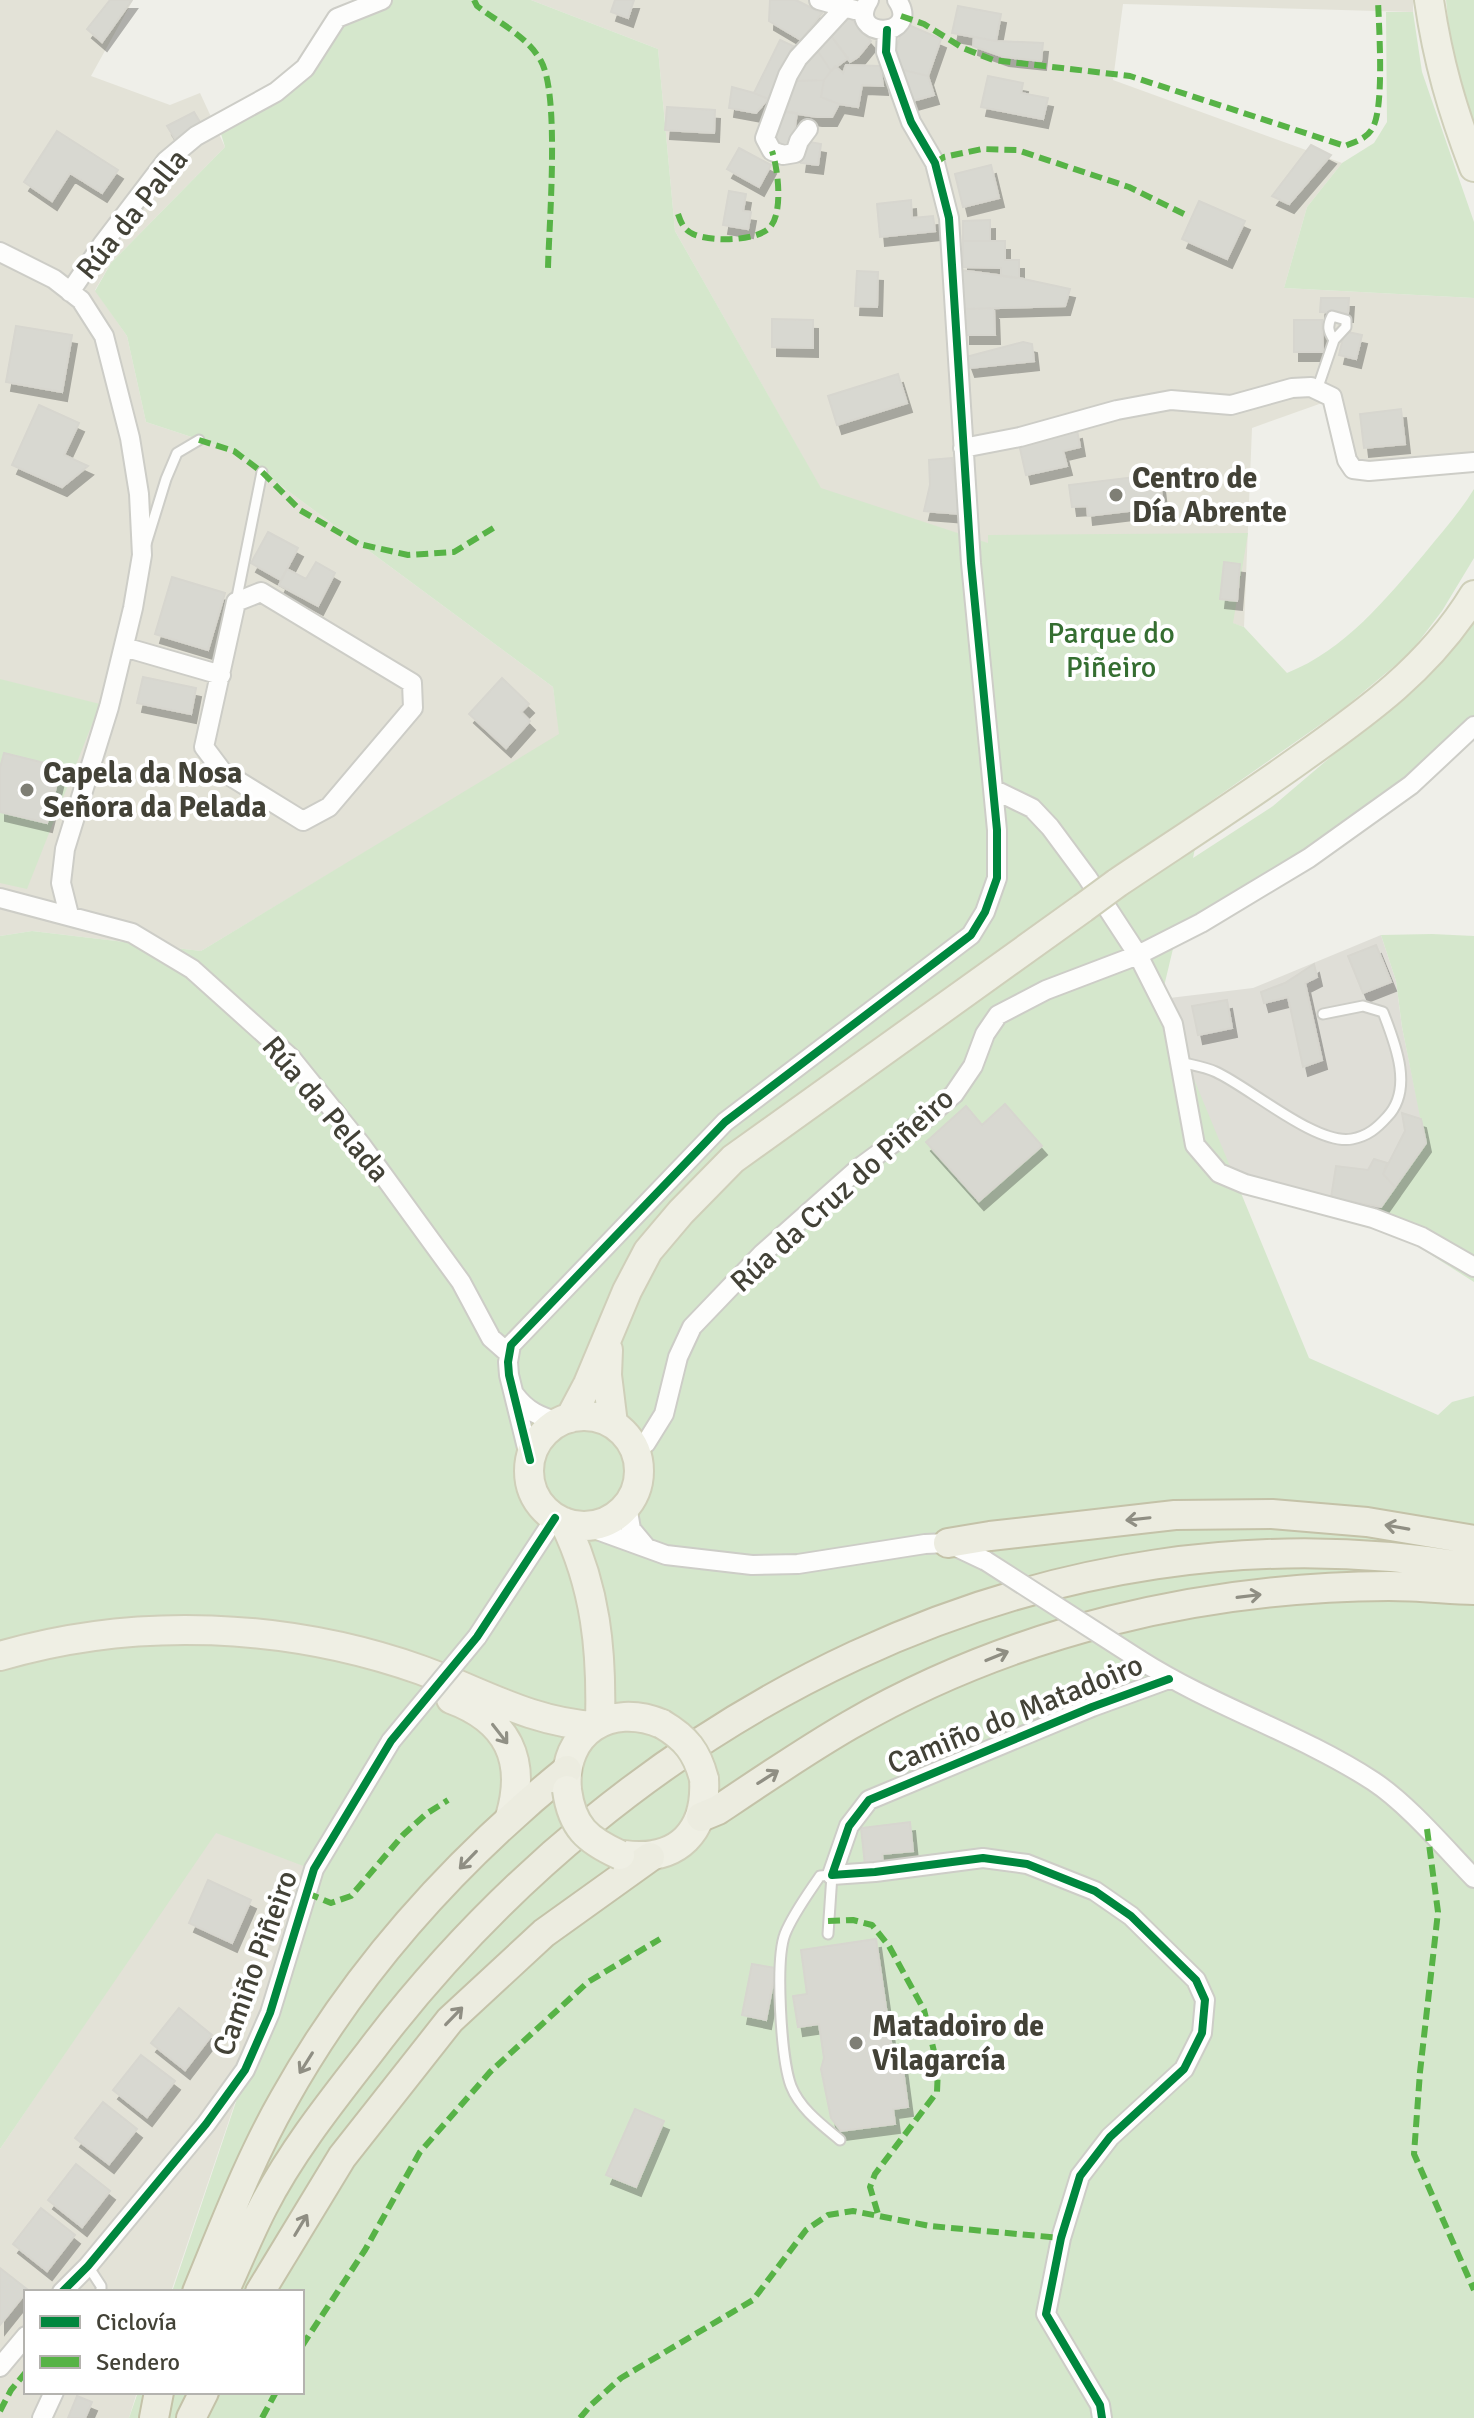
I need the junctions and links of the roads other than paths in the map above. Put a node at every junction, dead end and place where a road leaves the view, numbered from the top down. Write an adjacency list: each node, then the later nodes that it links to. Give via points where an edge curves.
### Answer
1 (382, 0): 11 (street, Rúa da Palla, via 337,18 305,68 276,92 196,136 166,161)
2 (819, 0): 6 (street)
3 (897, 0): 7 (street, via 900,21)
4 (1429, 0): 9 (main road, via 1436,53)
5 (867, 4): 6 (street); 7 (street, via 870,25)
6 (845, 7): 8 (street, via 798,58 765,138 772,151 795,153)
7 (887, 30): 15 (street, via 886,52 911,122 935,163 949,218)
8 (808, 129)
9 (1474, 167)
10 (4, 260): 11 (street, via 54,279)
11 (70, 292): 18 (street, via 104,336 117,382 139,494)
12 (1334, 340): 13 (lane, via 1319,384)
13 (1311, 387): 15 (street, via 1231,405 1171,400); 16 (street, via 1332,397 1353,469)
14 (199, 440): 18 (lane, via 177,453)
15 (963, 448): 24 (street)
16 (1474, 462)
17 (262, 472): 20 (lane)
18 (142, 555): 21 (street)
19 (1474, 595): 31 (main road, bridge, via 1421,666 1353,722 1117,883 733,1159 648,1251)
20 (236, 602): 22 (street); 22 (street, via 261,592 412,683 413,708 329,807 303,821 222,771 204,747)
21 (124, 647): 22 (street); 26 (street, via 65,849 61,883)
22 (221, 675)
23 (1474, 726): 27 (street, Rúa da Cruz do Piñeiro, via 1411,785 1309,858)
24 (993, 789): 27 (street, via 1032,808 1050,827); 32 (street, via 997,878 971,935 725,1122)
25 (0, 898): 26 (street, Rúa da Pelada)
26 (69, 915): 32 (street, Rúa da Pelada, via 132,933 192,969 291,1058 362,1146 461,1282 491,1338)
27 (1138, 955): 29 (street, via 1173,1024); 36 (street, Rúa da Cruz do Piñeiro, via 1046,990 998,1015 954,1094 762,1254 692,1327 678,1357 664,1414)
28 (1323, 1014): 29 (lane, via 1363,1006 1383,1012 1396,1045 1402,1090 1393,1111 1373,1131 1350,1140 1305,1126 1214,1071)
29 (1180, 1062): 30 (street, via 1195,1145 1219,1173 1373,1218 1422,1237)
30 (1474, 1267)
31 (616, 1318): 34 (main road, via 588,1384); 35 (main road, via 607,1375)
32 (508, 1353): 33 (street)
33 (515, 1395): 34 (street, via 540,1417); 37 (street)
34 (565, 1420): 35 (main road, via 592,1417); 37 (main road, via 538,1442)
35 (613, 1424): 36 (main road)
36 (635, 1451): 38 (main road, via 638,1485)
37 (530, 1460): 38 (main road, via 530,1482 539,1503)
38 (590, 1521): 41 (street); 41 (street, via 631,1529); 44 (main road, via 595,1555); 44 (main road, via 578,1550); 60 (street, Camiño Piñeiro, bridge, via 477,1637 391,1741 314,1869 270,2013 245,2070)
39 (1474, 1540): 40 (highway, one-way to 40, via 1367,1522 1258,1514 1175,1515)
40 (948, 1543): 41 (street, via 768,1565 690,1559); 48 (street, bridge, via 986,1561)
41 (648, 1549)
42 (1474, 1568): 64 (highway, via 1360,1554 1253,1555 1074,1579 963,1610 826,1669 759,1705 608,1807 473,1929 409,2000 320,2117 264,2205)
43 (1474, 1590): 54 (highway, one-way to 43, via 851,1724 923,1688 1001,1654 1108,1619 1279,1593 1389,1586)
44 (592, 1604): 47 (main road)
45 (278, 1636): 46 (main road, via 204,1630 116,1634); 49 (main road, via 379,1657); 53 (main road, one-way to 53, via 321,1657 463,1704 493,1724 512,1751 517,1773)
46 (0, 1656)
47 (601, 1662): 50 (main road, via 623,1697); 51 (main road)
48 (1169, 1679): 56 (street, Camiño do Matadoiro, via 869,1800 849,1826); 57 (street, via 1336,1758 1377,1783)
49 (508, 1708): 51 (main road, via 557,1722); 52 (main road, via 560,1749)
50 (654, 1720): 51 (main road, via 632,1715); 54 (main road, bridge, via 690,1744 698,1757 704,1779)
51 (597, 1724): 52 (main road, via 578,1744)
52 (568, 1775): 53 (highway); 55 (main road, bridge, via 569,1806 580,1828 620,1855)
53 (510, 1817): 63 (highway, one-way to 63, via 405,1926 330,2024 247,2170)
54 (701, 1817): 55 (main road, via 681,1843)
55 (650, 1857): 65 (highway, one-way to 55, via 342,2157 450,2020 544,1933)
56 (832, 1875): 58 (lane); 59 (lane, via 820,1876 785,1935 782,2043 791,2087 808,2112); 76 (street, via 983,1858 1027,1864 1095,1891 1131,1916 1196,1980 1205,2000 1202,2033 1184,2069 1110,2137 1080,2176 1061,2238 1046,2314 1100,2405)
57 (1474, 1878)
58 (828, 1934)
59 (840, 2140)
60 (88, 2266): 61 (street, Camiño Piñeiro); 62 (lane)
61 (66, 2290)
62 (101, 2290)
63 (198, 2290)
64 (225, 2290)
65 (261, 2290)
66 (24, 2338): 67 (street)
67 (0, 2367)
68 (53, 2394): 72 (street)
69 (159, 2394): 73 (highway)
70 (183, 2394): 74 (highway)
71 (203, 2394): 75 (highway)
72 (42, 2418)
73 (154, 2418)
74 (174, 2418)
75 (191, 2418)
76 (1102, 2418)

